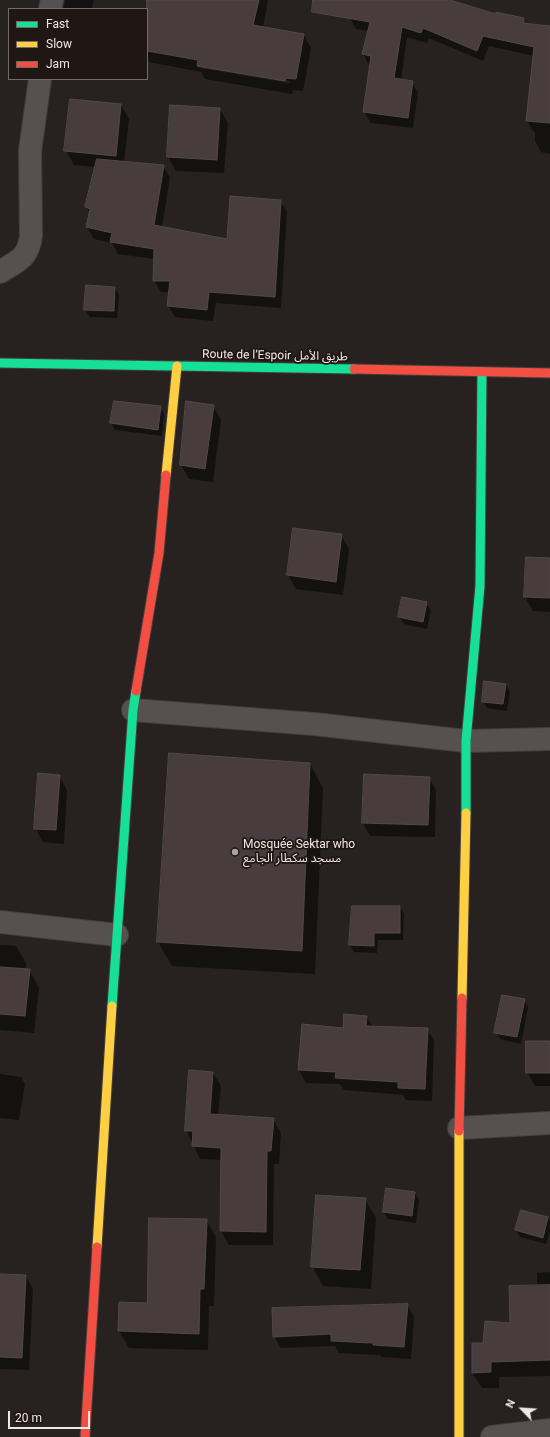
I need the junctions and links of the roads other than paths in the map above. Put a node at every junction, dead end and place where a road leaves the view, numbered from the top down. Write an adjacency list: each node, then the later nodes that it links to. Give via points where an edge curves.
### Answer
1 (40, 80): 2 (street, via 30,151 30,248 23,257)
2 (0, 272)
3 (0, 363): 4 (main road, Route de l’Espoir طريق الأمل)
4 (177, 366): 5 (main road, Route de l’Espoir طريق الأمل); 7 (main road, via 159,553)
5 (482, 372): 6 (main road, Route de l’Espoir طريق الأمل); 9 (main road, via 480,586)
6 (550, 373)
7 (134, 710): 9 (street, via 314,724); 11 (main road)
8 (550, 738): 9 (street)
9 (466, 741): 13 (main road, via 466,852)
10 (0, 922): 11 (street)
11 (117, 935): 15 (main road)
12 (550, 1123): 13 (street)
13 (459, 1128): 16 (main road)
14 (550, 1430): 17 (street)
15 (85, 1437)
16 (459, 1437)
17 (492, 1437)

